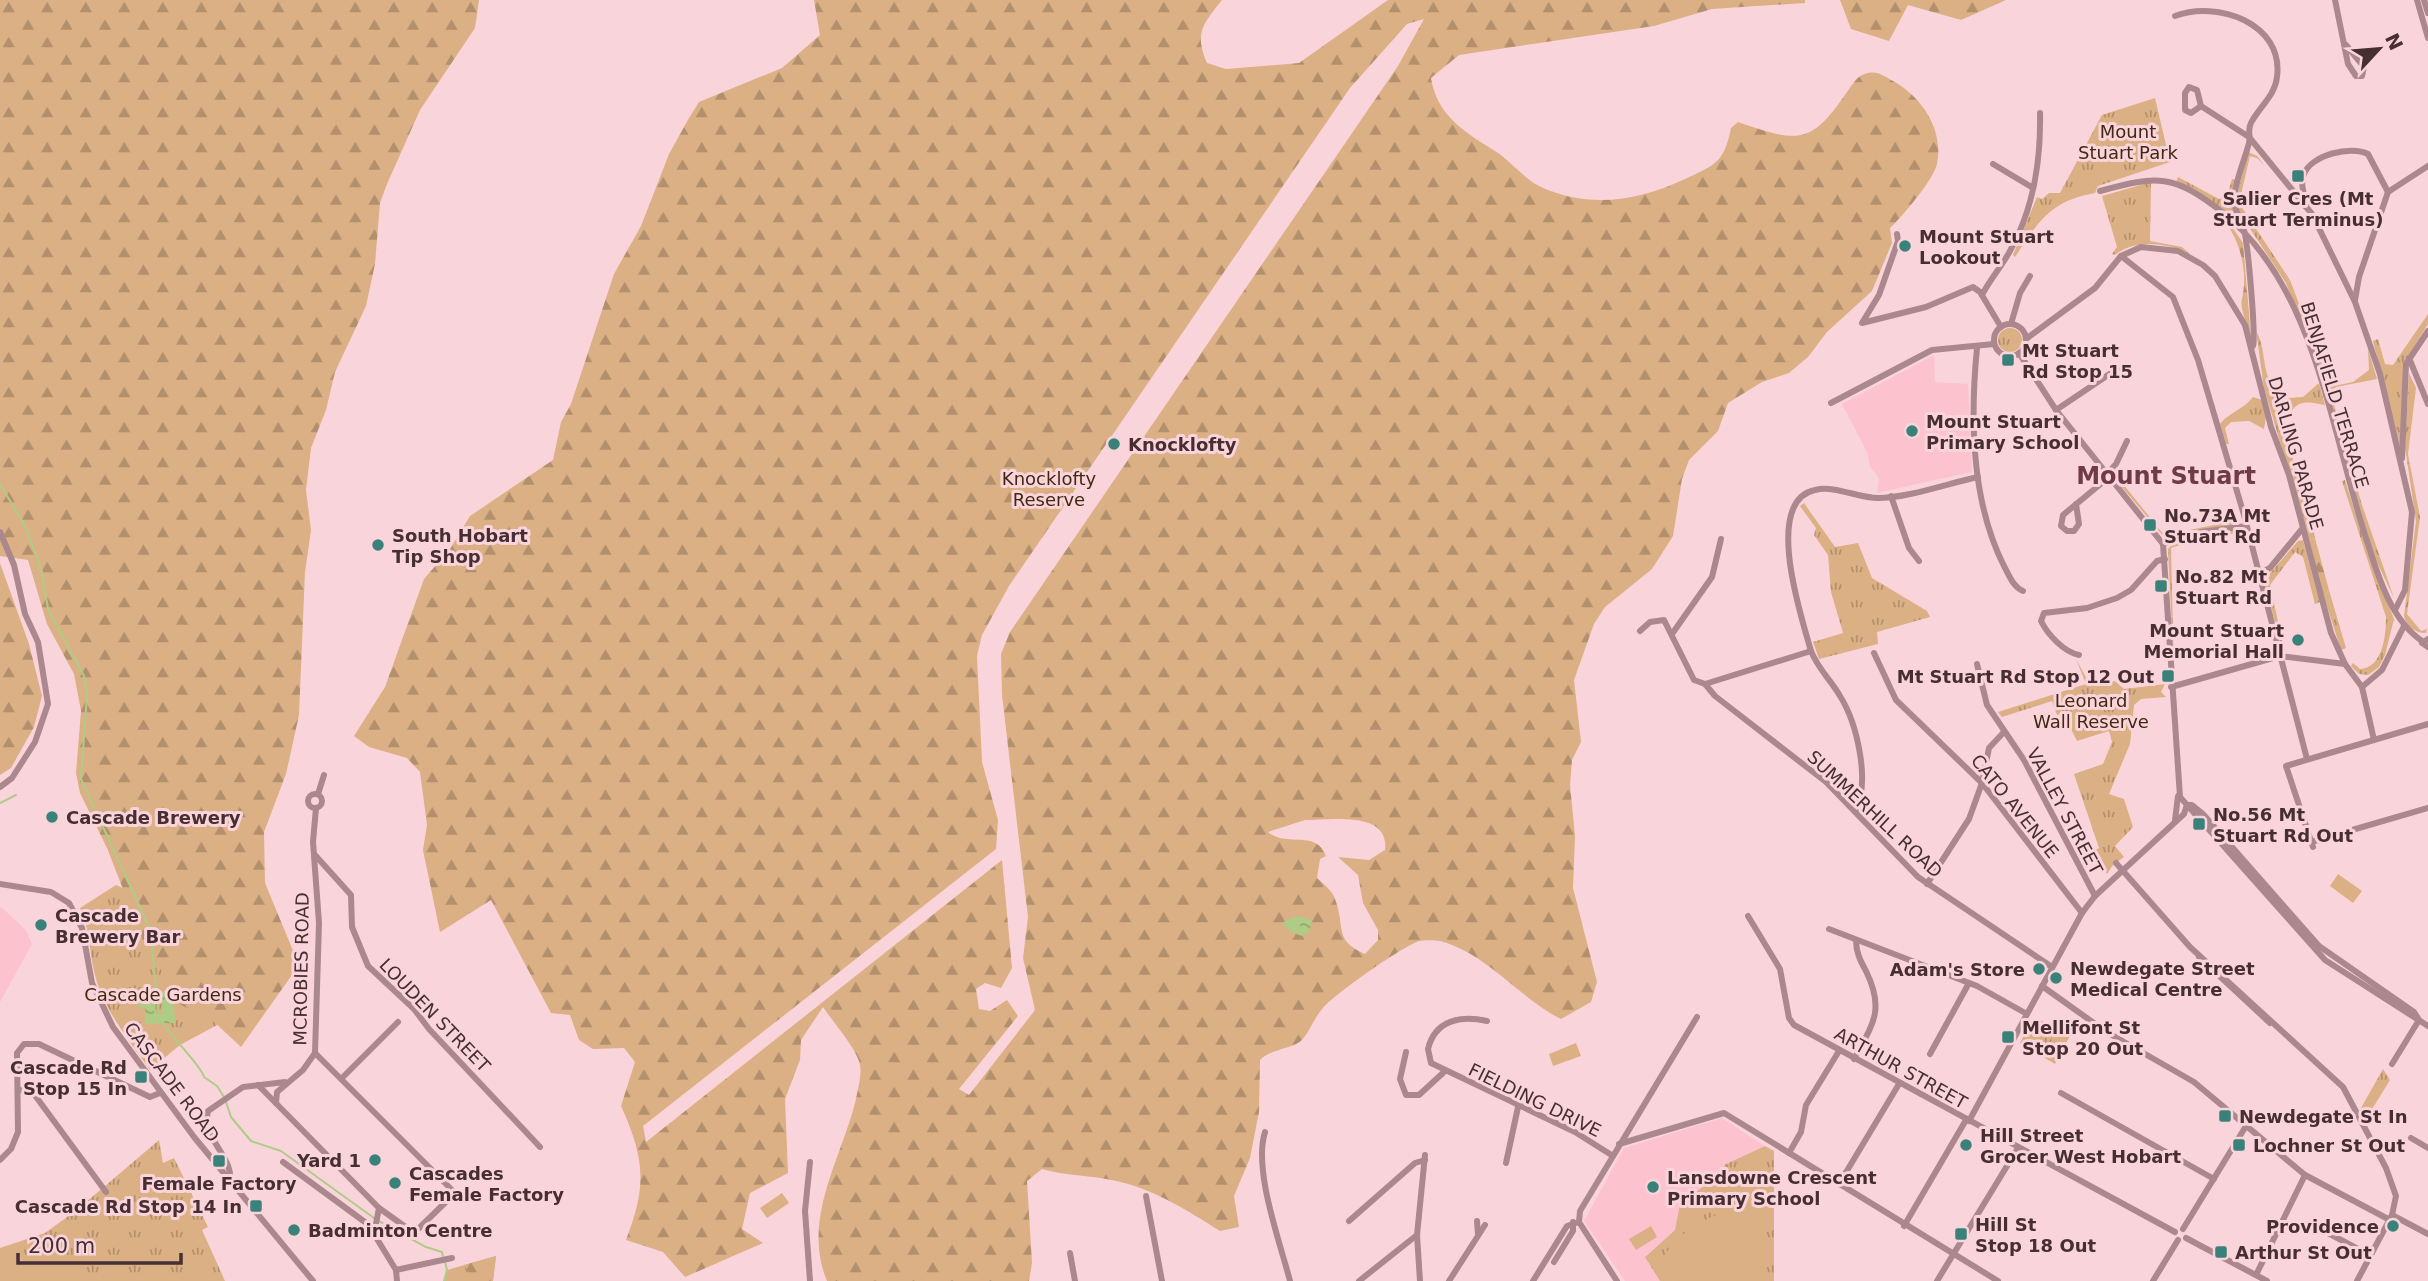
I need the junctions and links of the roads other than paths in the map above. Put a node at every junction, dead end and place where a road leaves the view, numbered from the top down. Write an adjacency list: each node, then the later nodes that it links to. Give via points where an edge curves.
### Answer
1 (2335, 0): 7 (street)
2 (2417, 0): 6 (street)
3 (2424, 0): 4 (street)
4 (2428, 13)
5 (2175, 16): 10 (street, via 2191,6 2206,4 2245,13 2262,27 2270,41 2277,76 2270,96 2249,124)
6 (2428, 38)
7 (2346, 45): 7 (street, via 2364,67 2362,76 2350,68)
8 (2201, 106): 10 (street)
9 (2040, 113): 13 (street)
10 (2249, 137): 16 (street); 17 (street, via 2234,197)
11 (1993, 164): 13 (street)
12 (2428, 166): 15 (street)
13 (2033, 188): 21 (street, via 2015,242)
14 (2100, 191): 17 (street, BENJAFIELD TERRACE, via 2151,178 2166,180 2204,198)
15 (2388, 192): 16 (street, via 2368,154 2350,150 2307,167 2302,183); 22 (street, via 2357,283)
16 (2306, 207): 22 (street, via 2324,234)
17 (2245, 230): 29 (street, via 2255,338); 51 (street, BENJAFIELD TERRACE, via 2279,274 2291,299 2372,557)
18 (1897, 234): 21 (street, via 1882,286 1862,323 1926,307 1969,288)
19 (2121, 256): 26 (street, via 2095,288); 29 (street, DARLING PARADE, via 2150,246 2178,251 2203,265 2236,306); 42 (street, via 2175,301 2201,371)
20 (2030, 276): 23 (street)
21 (1982, 295): 24 (street)
22 (2355, 302): 37 (street, via 2372,348)
23 (2011, 324): 24 (street); 26 (street, via 2019,327)
24 (2001, 327): 27 (street)
25 (2428, 331): 31 (street)
26 (2026, 339): 30 (street)
27 (1994, 344): 28 (street); 30 (street, via 2004,356)
28 (1977, 348): 33 (street, via 1932,350); 39 (street, via 1974,450)
29 (2252, 348): 43 (street, DARLING PARADE)
30 (2020, 354): 35 (street)
31 (2409, 358): 34 (street); 37 (street)
32 (2117, 369): 35 (street)
33 (1831, 403)
34 (2428, 404)
35 (2056, 410): 38 (street)
36 (2127, 441): 38 (street)
37 (2401, 463): 51 (street, via 2412,531 2405,590)
38 (2108, 475): 41 (street); 46 (street)
39 (1978, 477): 40 (street); 50 (street, via 1995,548)
40 (1891, 496): 48 (street, via 1909,548); 57 (street, via 1821,489 1794,503 1788,531 1796,593)
41 (2077, 504)
42 (2246, 526): 46 (street); 49 (street)
43 (2302, 528): 49 (street, via 2270,568); 62 (street, DARLING PARADE, via 2331,632)
44 (0, 533): 72 (street, via 38,642 48,704 35,742 12,778)
45 (1721, 538): 54 (street, via 1712,576)
46 (2163, 544): 47 (street)
47 (2165, 559): 59 (street, via 2117,598 2083,609 2044,613 2043,625); 64 (street)
48 (1919, 561)
49 (2258, 574): 60 (street)
50 (2023, 591)
51 (2395, 610): 52 (street, BENJAFIELD TERRACE)
52 (2404, 626): 55 (street); 65 (street, via 2382,670)
53 (1640, 631): 54 (street, via 1657,620 1668,624)
54 (1672, 634): 63 (street, SUMMERHILL ROAD, via 1690,674)
55 (2426, 638): 56 (street, via 2422,646)
56 (2428, 649)
57 (1811, 651): 63 (street); 76 (street, via 1846,706 1857,739 1861,793)
58 (1874, 653): 71 (street, CATO AVENUE, via 1896,700)
59 (2074, 656)
60 (2280, 656): 62 (street); 64 (street); 69 (street)
61 (1977, 663): 67 (street, VALLEY STREET, via 1987,705)
62 (2345, 664): 65 (street, DARLING PARADE)
63 (1705, 684): 76 (street, SUMMERHILL ROAD)
64 (2171, 687): 73 (street)
65 (2362, 687): 68 (street, DARLING PARADE)
66 (2428, 724): 68 (street)
67 (2004, 732): 71 (street, via 1989,748); 84 (street, VALLEY STREET, via 2031,772)
68 (2374, 740): 69 (street)
69 (2307, 759): 75 (street, via 2286,765 2314,844)
70 (324, 775): 79 (street, MCROBIES ROAD, via 318,794 309,799 316,808)
71 (1982, 783): 83 (street, via 1963,830); 85 (street, CATO AVENUE)
72 (0, 787)
73 (2178, 792): 74 (street); 77 (street)
74 (2187, 805): 77 (street); 78 (street); 94 (street, via 2203,814 2319,946)
75 (2428, 808)
76 (1855, 811): 83 (street, SUMMERHILL ROAD)
77 (2178, 812): 78 (street)
78 (2174, 821): 81 (street)
79 (315, 855): 100 (street, MCROBIES ROAD, via 320,923); 119 (street, LOUDEN STREET, via 351,895 352,927 368,966 414,1009)
80 (2116, 863): 81 (street)
81 (2123, 871): 84 (street); 134 (street, via 2196,953 2343,1087 2386,1168 2396,1196)
82 (0, 884): 110 (street, CASCADE ROAD, via 51,892 69,903 82,928 89,974 99,1001)
83 (1927, 884): 89 (street, SUMMERHILL ROAD)
84 (2095, 896): 85 (street)
85 (2082, 913): 89 (street)
86 (1748, 916): 98 (street, ARTHUR STREET, via 1780,969 1791,1022)
87 (1829, 929): 88 (street)
88 (1856, 940): 90 (street); 102 (street, via 1856,951 1877,998 1875,1020)
89 (2052, 967): 91 (street)
90 (1969, 983): 92 (street); 101 (street)
91 (2042, 986): 92 (street); 115 (street, via 2105,1031 2194,1082)
92 (2027, 1014): 114 (street)
93 (1697, 1017): 118 (street)
94 (2419, 1020): 97 (street); 103 (street)
95 (1487, 1021): 104 (street, FIELDING DRIVE, via 1463,1017 1435,1033 1427,1055)
96 (398, 1022): 105 (street)
97 (2428, 1026)
98 (1839, 1051): 102 (street, ARTHUR STREET); 122 (street, via 1806,1105 1801,1132)
99 (1406, 1052): 104 (street, FIELDING DRIVE, via 1399,1079 1406,1095 1419,1095)
100 (315, 1053): 105 (street); 106 (street, MCROBIES ROAD)
101 (1930, 1054)
102 (1854, 1059): 107 (street, ARTHUR STREET)
103 (2392, 1064)
104 (1444, 1072): 113 (street, FIELDING DRIVE)
105 (342, 1078): 135 (street, via 455,1193 413,1234)
106 (290, 1080): 108 (street); 112 (street, MCROBIES ROAD, via 277,1092)
107 (1899, 1084): 114 (street, ARTHUR STREET); 131 (street)
108 (258, 1085): 112 (street); 130 (street, via 243,1087 208,1111 207,1123 230,1171)
109 (18, 1089): 110 (street, via 17,1053 33,1042 145,1095); 124 (street, via 16,1139); 132 (street, via 34,1094)
110 (160, 1093): 130 (street, CASCADE ROAD)
111 (2061, 1093): 129 (street)
112 (276, 1105): 135 (street)
113 (1518, 1107): 123 (street, FIELDING DRIVE, via 1575,1132); 127 (street)
114 (1967, 1120): 120 (street, ARTHUR STREET); 140 (street)
115 (2246, 1126): 128 (street); 129 (street)
116 (1265, 1132): 162 (street, via 1264,1185)
117 (2411, 1138): 121 (street)
118 (1619, 1144): 122 (street, via 1724,1113); 123 (street)
119 (540, 1147)
120 (2018, 1148): 143 (street, ARTHUR STREET); 150 (street)
121 (2428, 1148)
122 (1789, 1153): 131 (street)
123 (1613, 1156): 138 (street)
124 (0, 1160)
125 (283, 1162): 135 (street)
126 (810, 1162): 159 (street, via 805,1211)
127 (1506, 1163)
128 (2305, 1175): 134 (street); 155 (street)
129 (2214, 1179): 142 (street)
130 (230, 1182): 157 (street, CASCADE ROAD)
131 (1839, 1184): 140 (street)
132 (106, 1192)
133 (1146, 1196): 161 (street)
134 (2391, 1217): 145 (street); 151 (street)
135 (376, 1218): 154 (street, via 376,1239)
136 (1349, 1221): 146 (street, via 1425,1158)
137 (1477, 1221): 144 (street)
138 (1576, 1222): 153 (street); 166 (street, via 1567,1226); 167 (street)
139 (1485, 1225): 144 (street)
140 (1904, 1226): 150 (street)
141 (2315, 1227): 151 (street)
142 (2183, 1229): 143 (street); 147 (street)
143 (2175, 1232): 148 (street)
144 (1478, 1234): 165 (street)
145 (2428, 1234)
146 (1417, 1236): 163 (street); 164 (street)
147 (2186, 1238): 148 (street); 155 (street)
148 (2178, 1240): 170 (street)
149 (1070, 1253): 160 (street)
150 (1953, 1254): 168 (street); 169 (street)
151 (2371, 1256): 156 (street)
152 (449, 1258): 154 (street)
153 (1554, 1262)
154 (396, 1270): 158 (street)
155 (2254, 1274): 171 (street); 172 (street)
156 (2360, 1280)
157 (313, 1281)
158 (397, 1281)
159 (810, 1281)
160 (1075, 1281)
161 (1162, 1281)
162 (1290, 1281)
163 (1359, 1281)
164 (1420, 1281)
165 (1449, 1281)
166 (1533, 1281)
167 (1616, 1281)
168 (1937, 1281)
169 (1998, 1281)
170 (2153, 1281)
171 (2247, 1281)
172 (2267, 1281)

